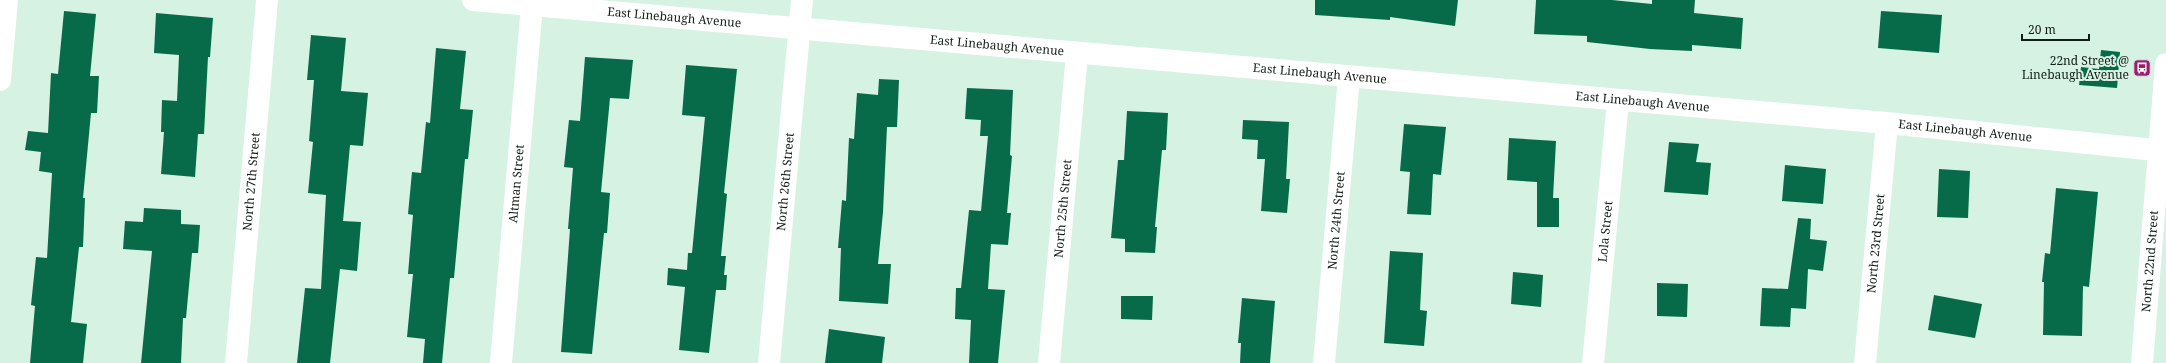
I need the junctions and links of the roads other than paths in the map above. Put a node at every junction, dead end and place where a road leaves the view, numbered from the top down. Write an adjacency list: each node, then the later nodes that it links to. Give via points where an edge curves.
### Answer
1 (7, 0): 10 (street)
2 (267, 0): 14 (street, North 27th Street)
3 (474, 0): 5 (street, East Linebaugh Avenue)
4 (802, 0): 6 (street, North 26th Street)
5 (532, 5): 6 (street, East Linebaugh Avenue); 15 (street, Altman Street)
6 (799, 30): 7 (street, East Linebaugh Avenue); 16 (street, North 26th Street)
7 (1077, 54): 9 (street, East Linebaugh Avenue); 17 (street, North 25th Street)
8 (2166, 64): 13 (street, North 22nd Street)
9 (1349, 77): 11 (street, East Linebaugh Avenue); 18 (street, North 24th Street)
10 (0, 80)
11 (1618, 101): 12 (street, East Linebaugh Avenue); 19 (street, Lola Street)
12 (1887, 123): 13 (street, East Linebaugh Avenue); 20 (street, North 23rd Street)
13 (2162, 150): 21 (street, North 22nd Street, via 2158,169)
14 (236, 363)
15 (500, 363)
16 (769, 363)
17 (1049, 363)
18 (1324, 363)
19 (1594, 363)
20 (1865, 363)
21 (2142, 363)

